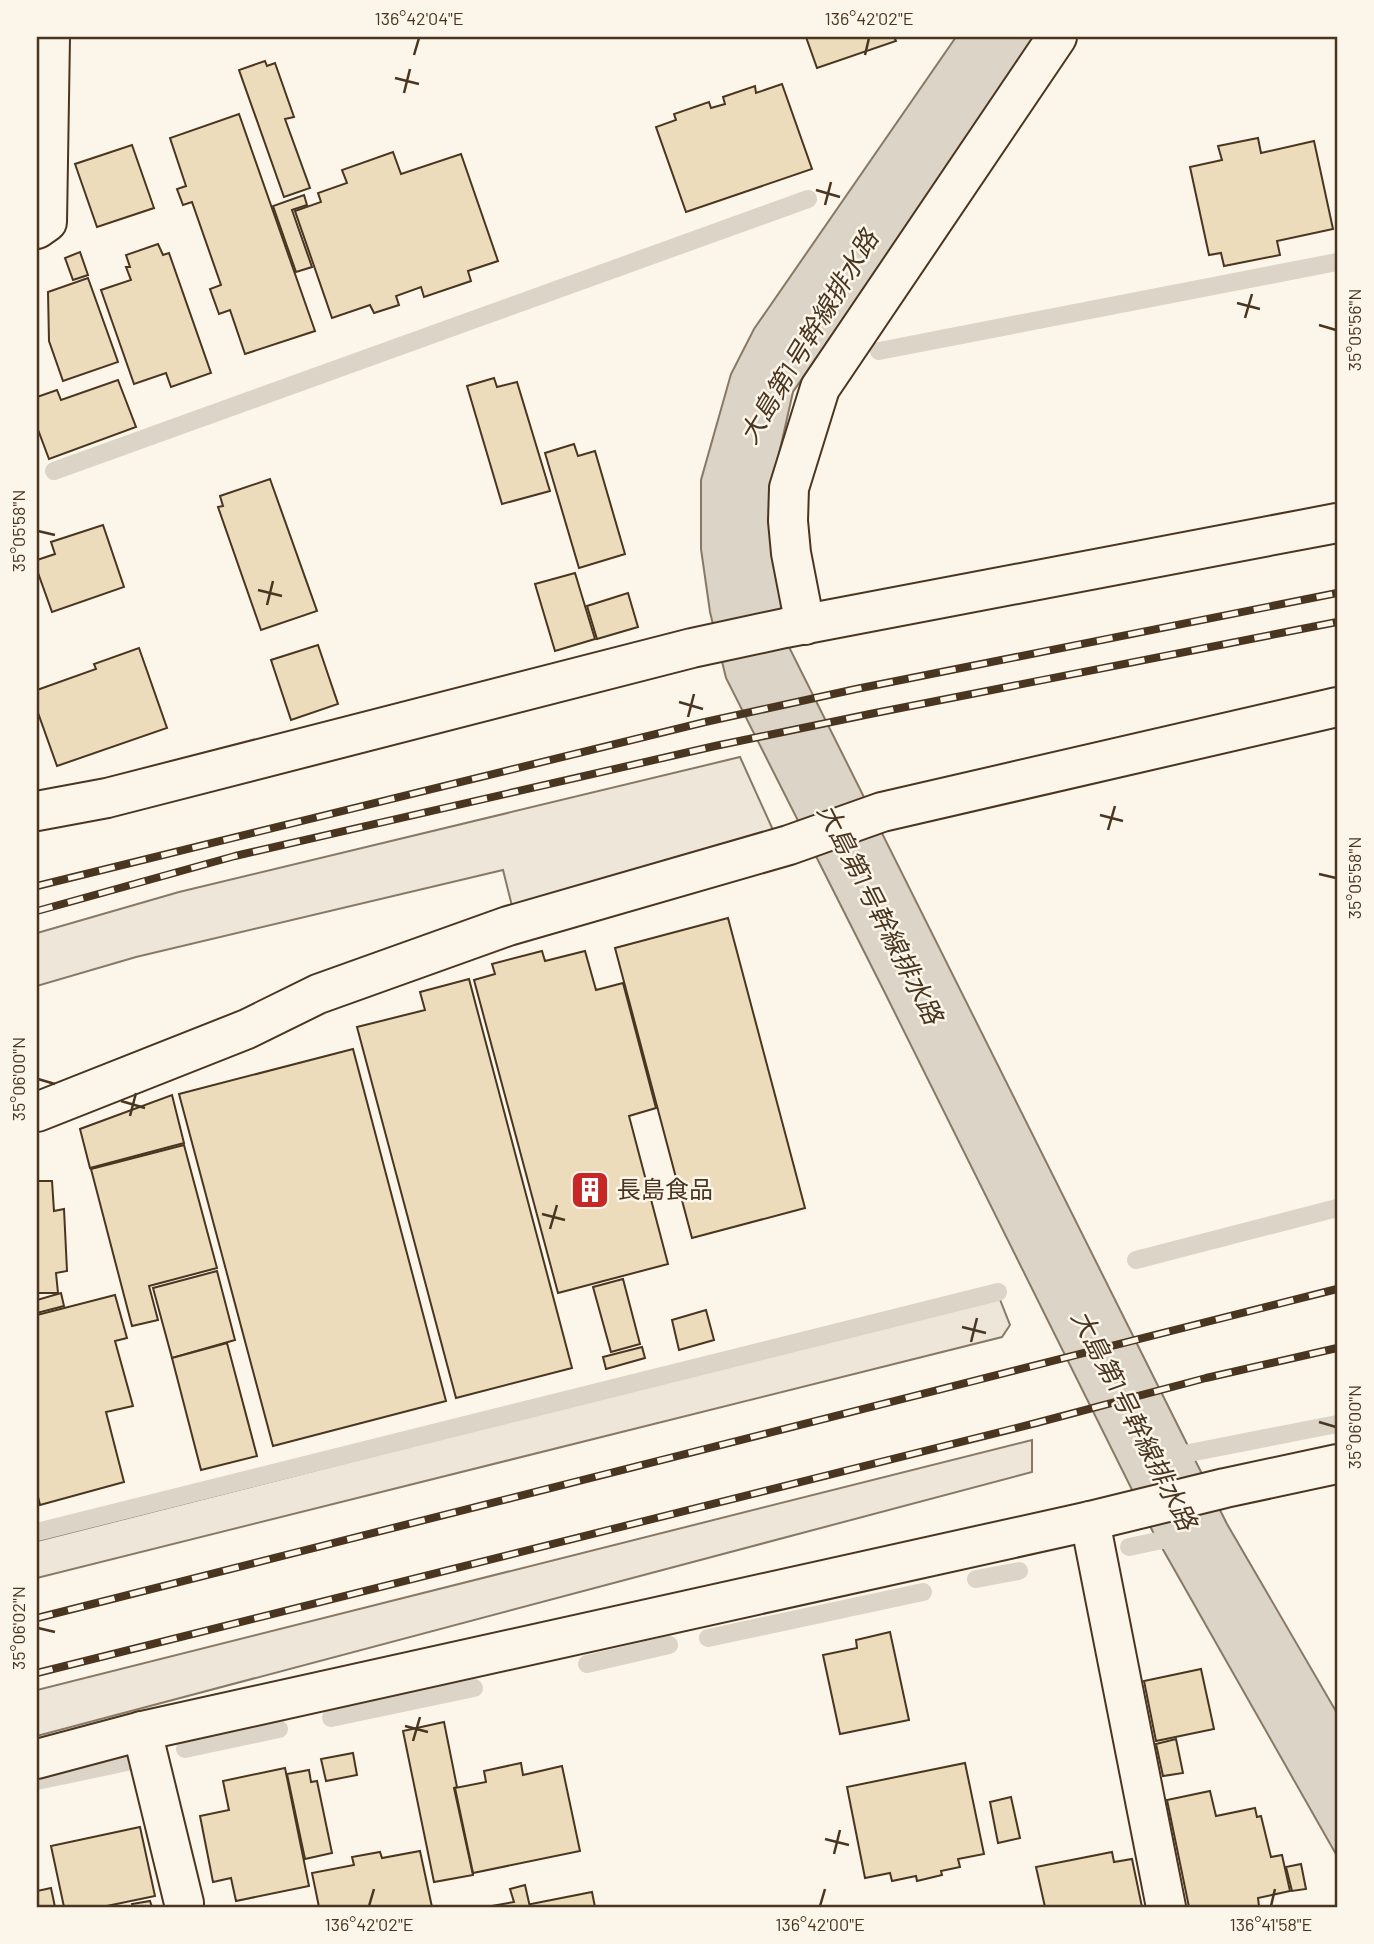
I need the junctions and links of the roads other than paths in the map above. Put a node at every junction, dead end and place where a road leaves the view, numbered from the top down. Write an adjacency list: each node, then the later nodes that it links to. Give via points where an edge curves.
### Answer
1 (50, 37): 3 (street, via 47,222)
2 (1057, 37): 5 (street, via 820,388 789,488)
3 (37, 229)
4 (1337, 523): 5 (street)
5 (795, 627): 7 (street, via 692,648 107,798)
6 (1337, 707): 8 (street, via 882,812 789,845 508,926 318,994 247,1030)
7 (37, 811)
8 (37, 1112)
9 (1337, 1464): 10 (street)
10 (1090, 1521): 11 (street); 14 (street)
11 (142, 1731): 12 (street); 13 (street)
12 (37, 1759)
13 (184, 1903)
14 (1166, 1907)

